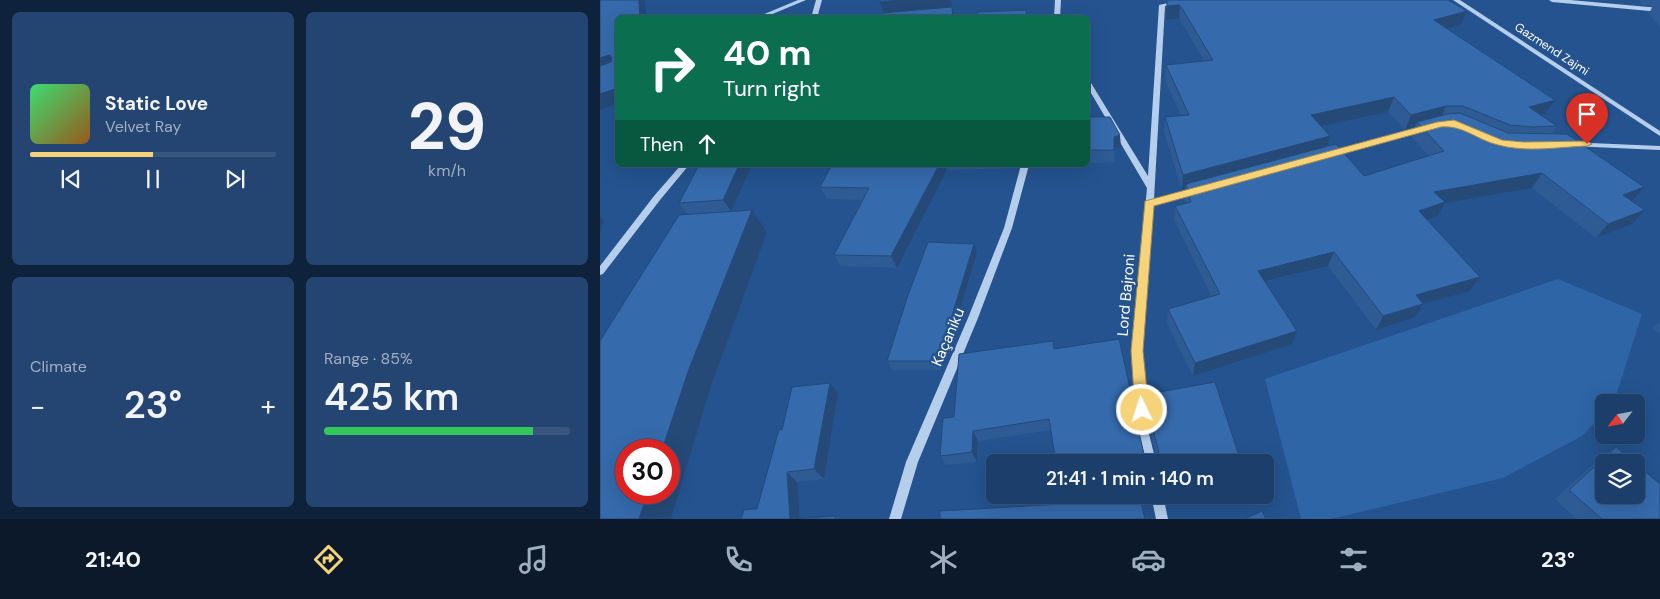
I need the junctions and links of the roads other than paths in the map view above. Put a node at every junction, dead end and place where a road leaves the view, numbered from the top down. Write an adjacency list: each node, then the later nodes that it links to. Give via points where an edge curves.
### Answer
1 (804, 0): 8 (street)
2 (819, 0): 9 (street)
3 (1058, 0): 10 (street)
4 (1456, 0): 13 (street, Gazmend Zajmi)
5 (1552, 0): 7 (street)
6 (1187, 2): 19 (street, Lord Bajroni, via 1162,5)
7 (1660, 10)
8 (765, 15)
9 (815, 15)
10 (1057, 15)
11 (1090, 86): 19 (street)
12 (1431, 127): 16 (street)
13 (1660, 134)
14 (1560, 144): 15 (street)
15 (1660, 148)
16 (1326, 155)
17 (683, 167): 22 (street)
18 (1024, 167): 25 (street, Kaçaniku, via 1008,228 912,462)
19 (1151, 189): 21 (street, Lord Bajroni)
20 (1203, 189): 21 (street)
21 (1149, 203): 23 (street, Lord Bajroni, via 1137,351 1143,430)
22 (600, 272)
23 (1148, 454)
24 (1159, 504): 26 (street)
25 (895, 519)
26 (1162, 519)

